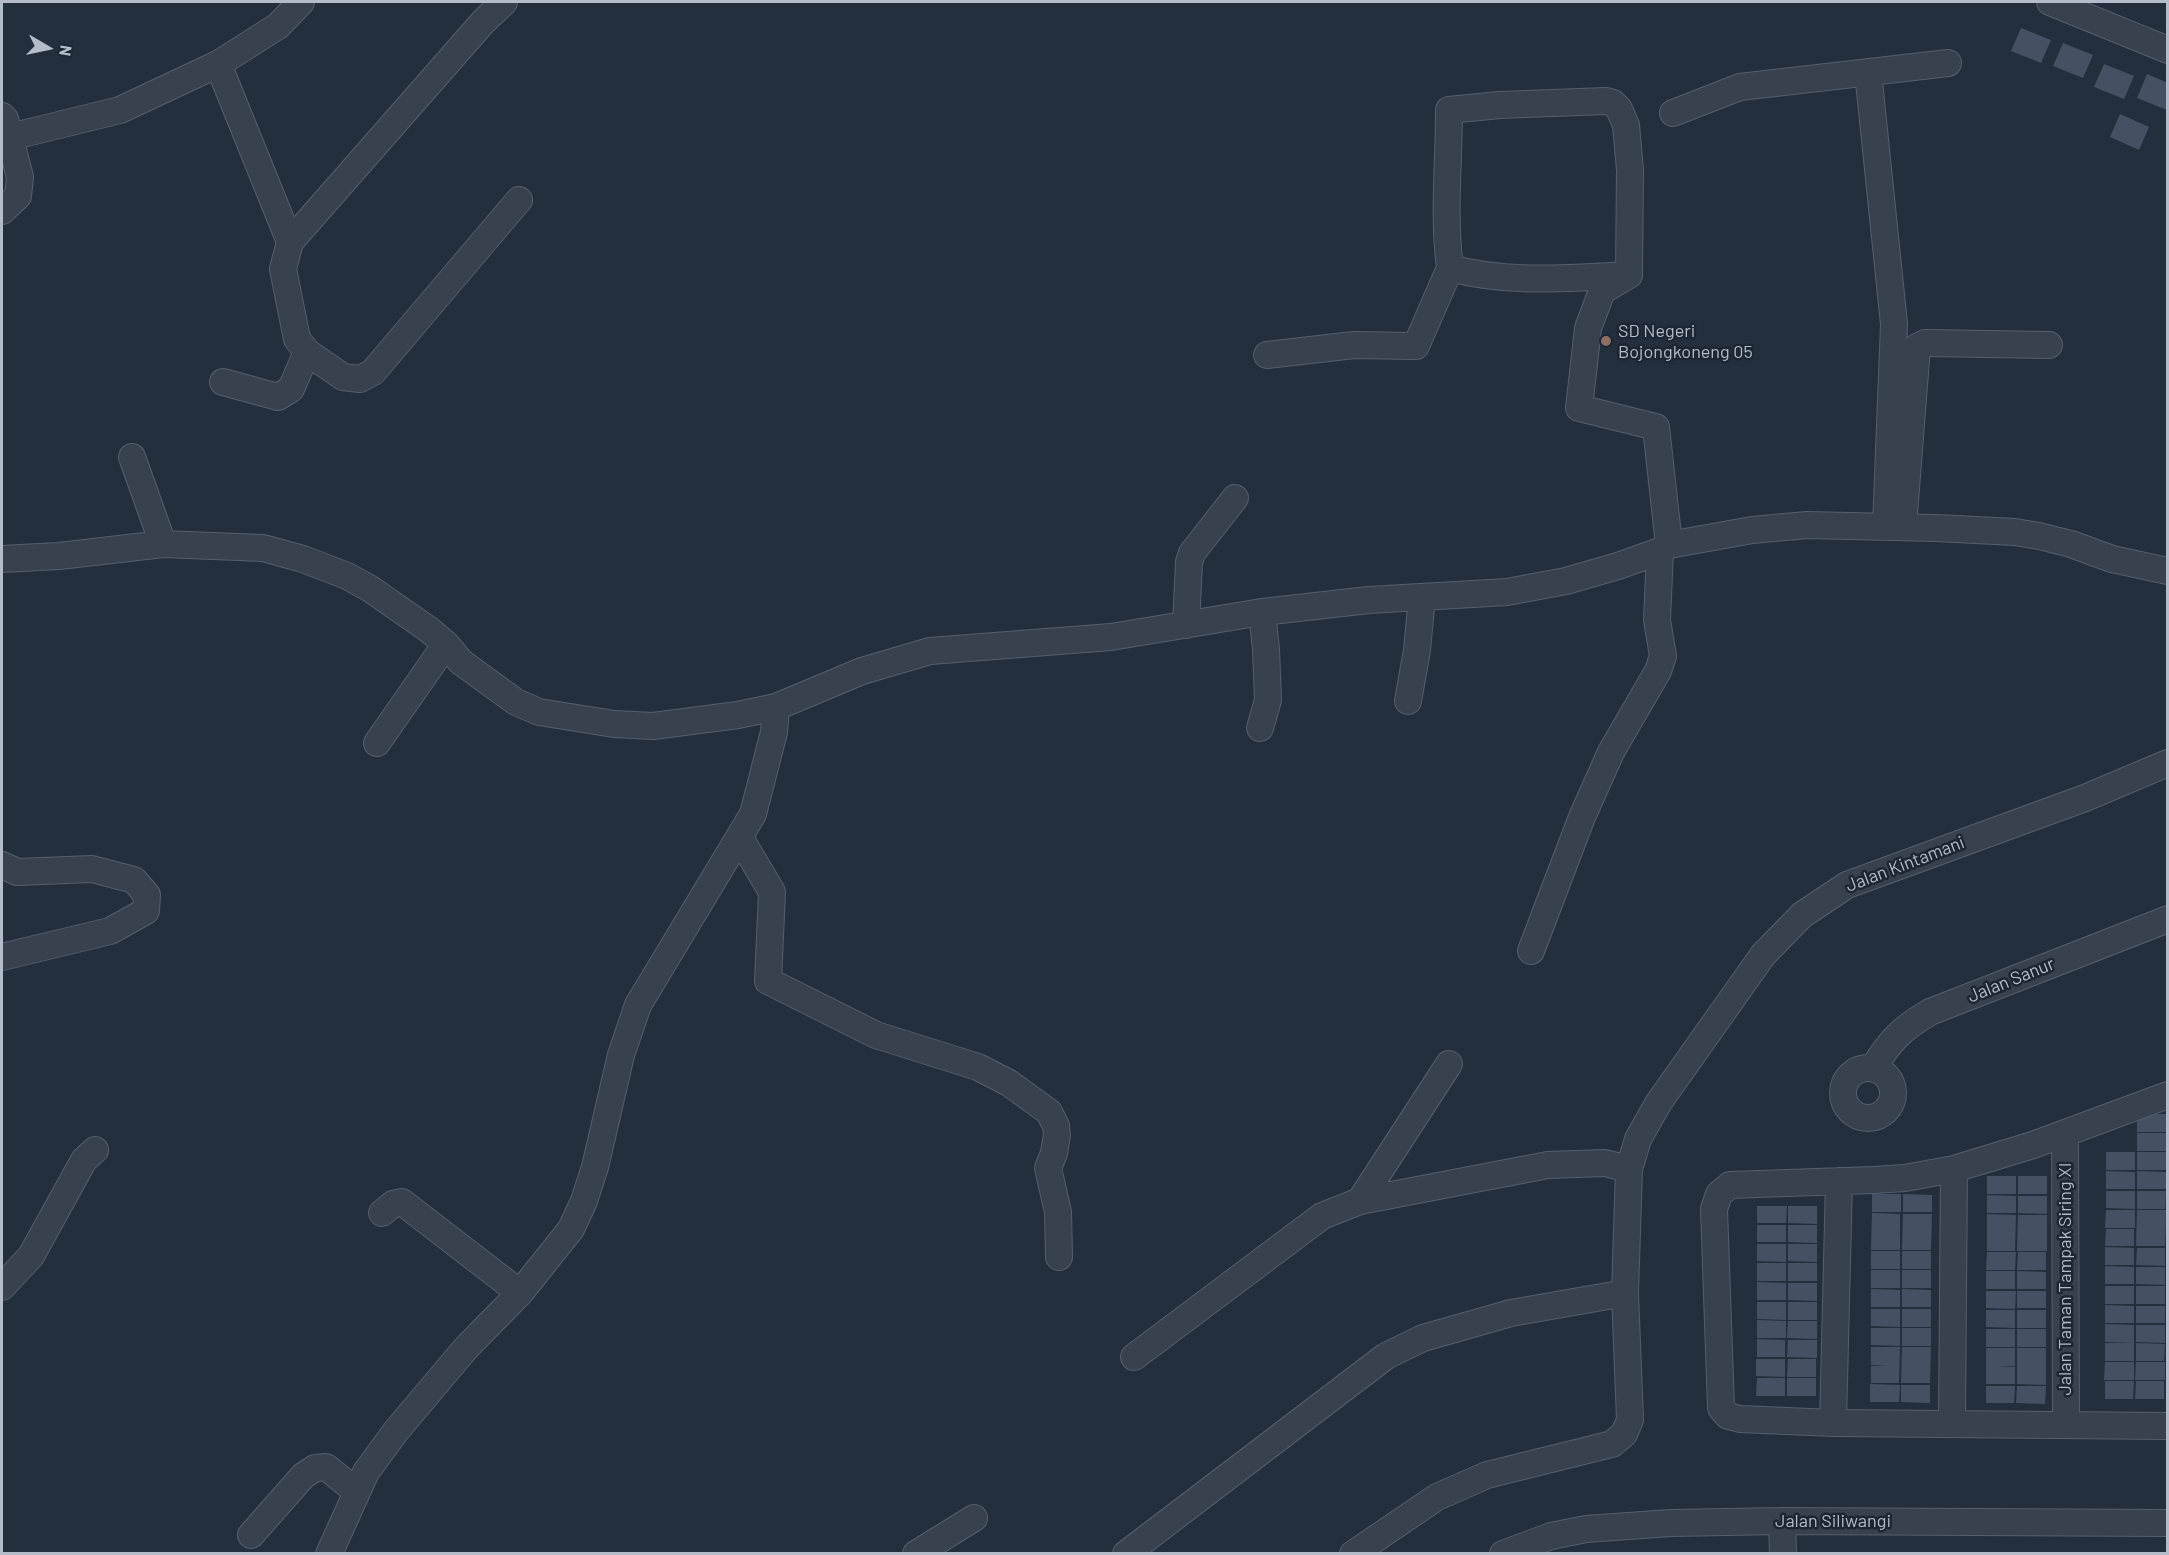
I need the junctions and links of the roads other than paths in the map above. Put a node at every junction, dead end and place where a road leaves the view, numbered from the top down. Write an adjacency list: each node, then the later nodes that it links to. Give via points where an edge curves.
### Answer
1 (301, 2): 6 (street, via 279,26)
2 (504, 2): 12 (street)
3 (2050, 2): 4 (street)
4 (2168, 50)
5 (1948, 63): 7 (street)
6 (218, 64): 9 (street, via 120,110); 12 (street)
7 (1868, 72): 8 (street, via 1740,87); 21 (street, via 1894,324)
8 (1673, 112)
9 (5, 126): 11 (street, via 20,177 18,196)
10 (519, 200): 16 (street, via 373,372 360,379 344,377)
11 (2, 211)
12 (290, 242): 16 (street, via 283,269 297,339)
13 (1449, 268): 14 (street, via 1474,275 1540,280); 14 (street, via 1449,110 1606,101 1619,109 1626,125 1630,170); 17 (street, via 1416,346 1354,345)
14 (1629, 275): 23 (street, via 1602,291 1588,328 1579,408 1656,427)
15 (2049, 345): 21 (street, via 1925,343 1917,347)
16 (307, 352): 18 (street, via 291,390 278,398)
17 (1267, 355)
18 (223, 382)
19 (132, 457): 22 (street)
20 (1235, 498): 28 (street, via 1192,553)
21 (1894, 526): 23 (street, via 1807,525 1752,530); 25 (street, via 2015,532)
22 (163, 544): 24 (street); 29 (street, via 263,548 303,559 369,588)
23 (1664, 548): 26 (street, via 1618,566 1541,586); 38 (street, via 1657,620 1663,656 1611,752)
24 (2, 559)
25 (2168, 571)
26 (1422, 597): 27 (street); 30 (street)
27 (1262, 612): 28 (street); 32 (street, via 1268,700)
28 (1186, 625): 31 (street, via 1111,637 930,651 862,671)
29 (446, 644): 31 (street, via 486,682 539,712 652,726); 33 (street)
30 (1408, 701)
31 (776, 707): 35 (street, via 759,796)
32 (1260, 728)
33 (377, 742)
34 (2168, 763): 45 (street, Jalan Kintamani, via 2085,798 1847,885 1802,915 1763,955 1659,1102 1638,1139)
35 (740, 838): 50 (street, via 772,892 768,981 876,1035 978,1067 1009,1083 1049,1112 1057,1135 1048,1168 1058,1212); 52 (street, via 638,1005 621,1055 584,1201 571,1228)
36 (2, 865): 39 (street, via 17,872 92,869 134,880 147,895 146,911 110,931)
37 (2168, 919): 41 (street, Jalan Sanur, via 1930,1012 1891,1041)
38 (1531, 951)
39 (2, 957)
40 (1449, 1064): 48 (street)
41 (1873, 1068)
42 (2168, 1095): 43 (street)
43 (2065, 1133): 46 (street); 57 (street, Jalan Taman Tampak Siring XI)
44 (95, 1150): 51 (street, via 84,1160 31,1256)
45 (1629, 1169): 48 (street, via 1605,1163 1548,1165); 53 (street, Jalan Kintamani)
46 (1954, 1169): 47 (street, via 1905,1178); 56 (street)
47 (1839, 1181): 55 (street); 55 (street, via 1730,1185 1719,1194 1714,1209 1721,1408 1728,1416 1740,1419)
48 (1360, 1201): 54 (street, via 1322,1216)
49 (382, 1213): 52 (street, via 402,1202)
50 (1059, 1257)
51 (2, 1287)
52 (520, 1293): 59 (street, via 466,1348 396,1431)
53 (1625, 1293): 66 (street, via 1511,1313 1423,1338 1386,1356); 67 (street, Jalan Kintamani, via 1630,1419 1624,1434 1612,1444 1487,1475 1437,1497)
54 (1134, 1358)
55 (1833, 1424): 56 (street)
56 (1952, 1424): 57 (street)
57 (2066, 1425): 58 (street)
58 (2168, 1426)
59 (356, 1491): 63 (street, via 326,1467 315,1468 303,1476); 64 (street)
60 (974, 1518): 65 (street)
61 (1782, 1521): 62 (street, Jalan Siliwangi); 68 (street, Jalan Siliwangi, via 1586,1529 1551,1536); 69 (street)
62 (2168, 1523)
63 (251, 1535)
64 (329, 1554)
65 (916, 1554)
66 (1126, 1554)
67 (1353, 1554)
68 (1503, 1554)
69 (1783, 1554)

